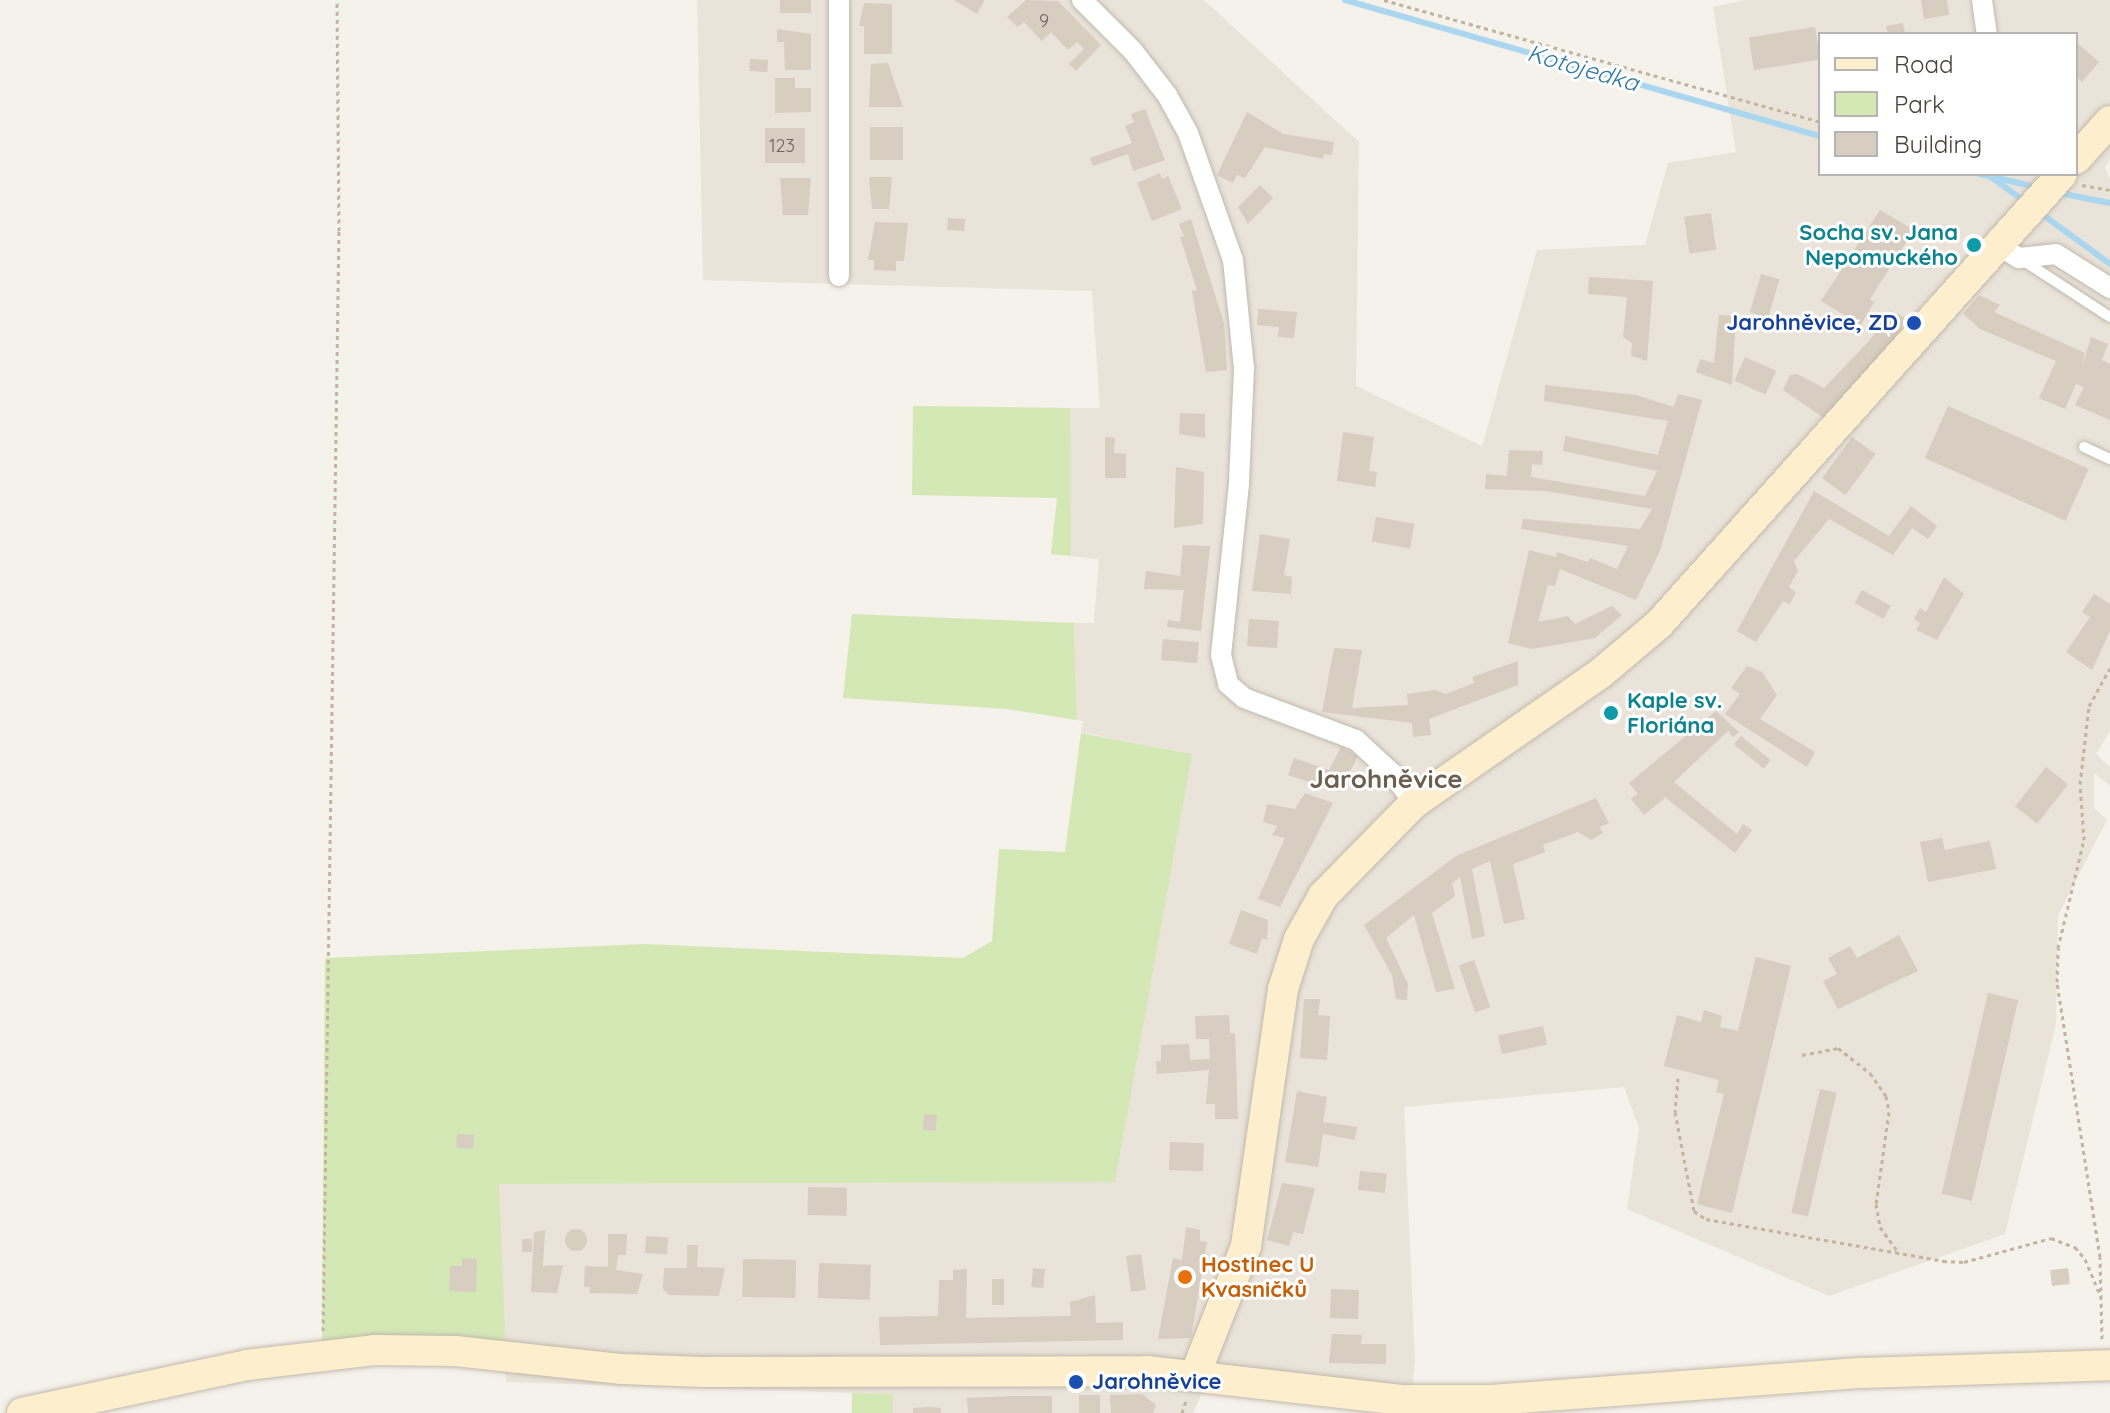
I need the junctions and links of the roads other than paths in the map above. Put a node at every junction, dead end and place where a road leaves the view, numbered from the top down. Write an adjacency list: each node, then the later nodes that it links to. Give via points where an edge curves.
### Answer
1 (839, 0): 9 (street)
2 (1082, 0): 14 (street, via 1133,51 1167,95 1188,133 1233,260 1244,368 1239,484 1221,655 1228,684 1244,698 1356,740 1393,774)
3 (1982, 0): 4 (street)
4 (1987, 32)
5 (2110, 121): 6 (main road)
6 (2078, 153)
7 (2059, 176): 8 (main road)
8 (2007, 246): 10 (street, via 2056,254); 11 (lane); 14 (main road, via 1659,624 1601,673)
9 (839, 276)
10 (2110, 288)
11 (2110, 317)
12 (2084, 447): 13 (lane)
13 (2110, 459)
14 (1414, 803): 16 (main road, via 1340,875 1299,939 1279,1012 1246,1246)
15 (2105, 1365): 16 (main road, via 1862,1373 1438,1401 1352,1396)
16 (1195, 1375): 17 (main road, via 1066,1368 622,1369 419,1349 322,1355)
17 (22, 1413)

